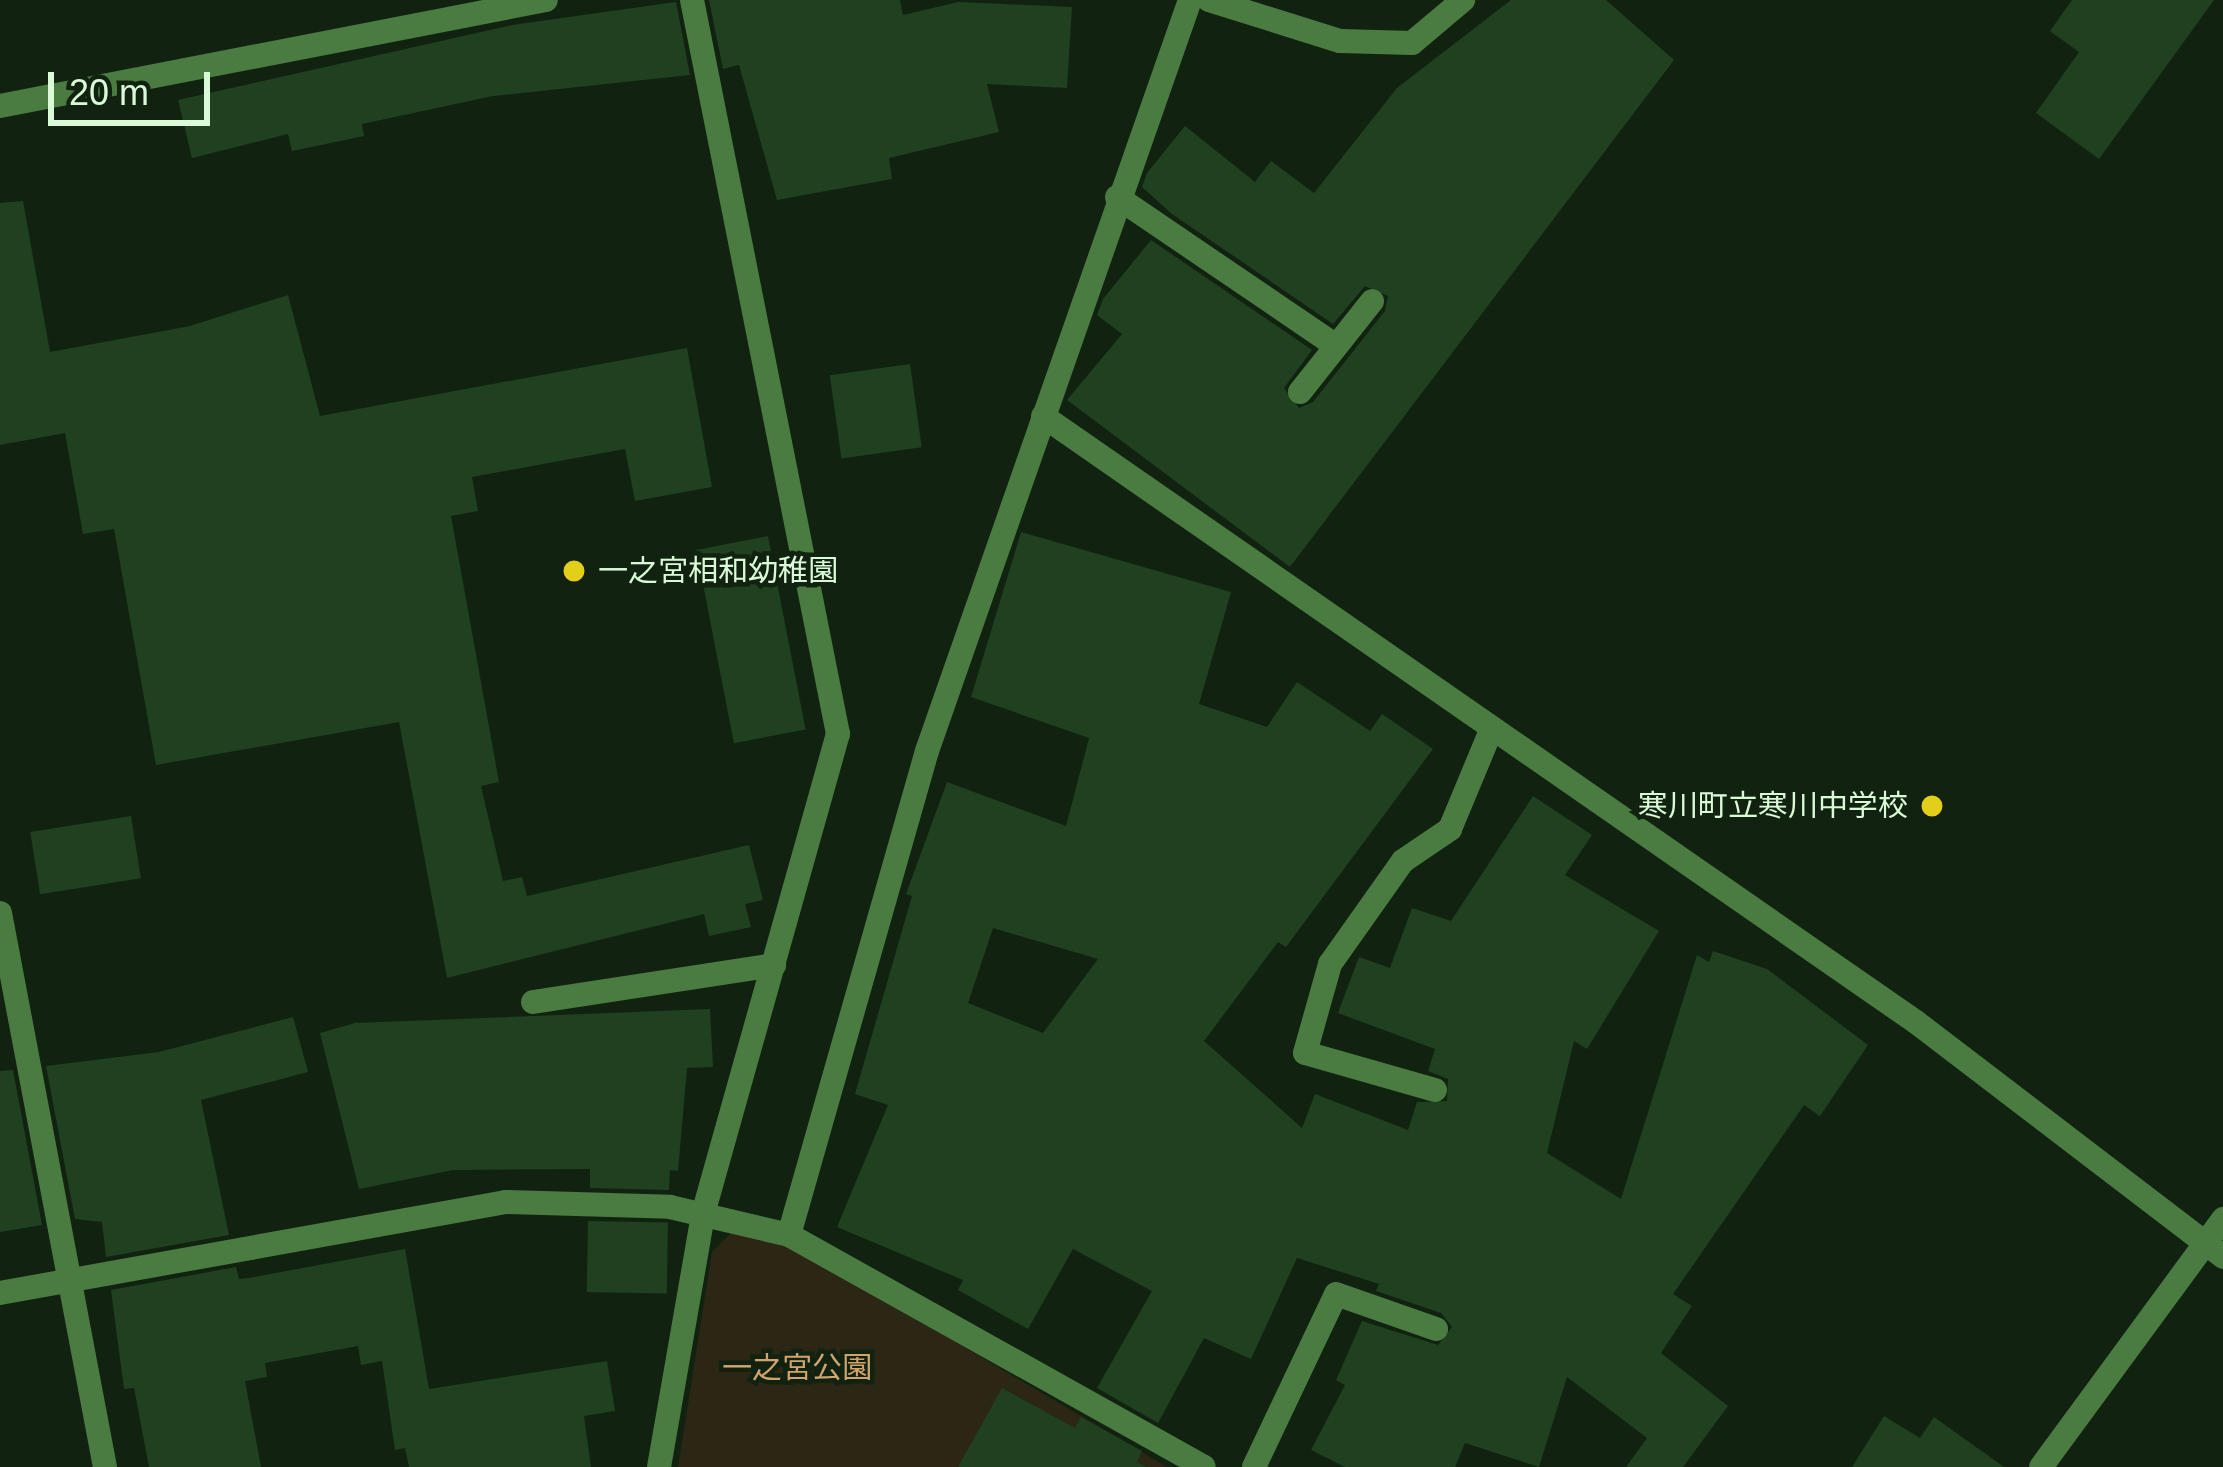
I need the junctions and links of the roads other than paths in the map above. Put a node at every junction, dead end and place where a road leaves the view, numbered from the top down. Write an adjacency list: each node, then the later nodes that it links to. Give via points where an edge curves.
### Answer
1 (546, 0): 6 (street)
2 (692, 0): 14 (street, via 838,734)
3 (1190, 0): 7 (street)
4 (1209, 0): 5 (street, via 1340,41 1412,43)
5 (1463, 0)
6 (0, 106)
7 (1117, 197): 9 (street); 11 (street)
8 (1372, 301): 9 (street)
9 (1336, 346): 10 (street)
10 (1300, 392)
11 (1043, 416): 12 (street); 19 (street, via 927,752)
12 (1490, 733): 16 (street, via 1450,829 1403,862 1330,964 1305,1053); 20 (street, via 1916,1022)
13 (0, 913): 21 (street)
14 (774, 965): 15 (street); 17 (street)
15 (533, 1002)
16 (1435, 1090)
17 (704, 1214): 19 (street); 21 (street, via 506,1202); 25 (street)
18 (2223, 1219): 20 (street)
19 (790, 1235): 26 (street)
20 (2214, 1251): 28 (street)
21 (68, 1280): 22 (street); 24 (street)
22 (0, 1293)
23 (1436, 1329): 27 (street, via 1336,1294)
24 (105, 1467)
25 (659, 1467)
26 (1204, 1467)
27 (1254, 1467)
28 (2041, 1467)

